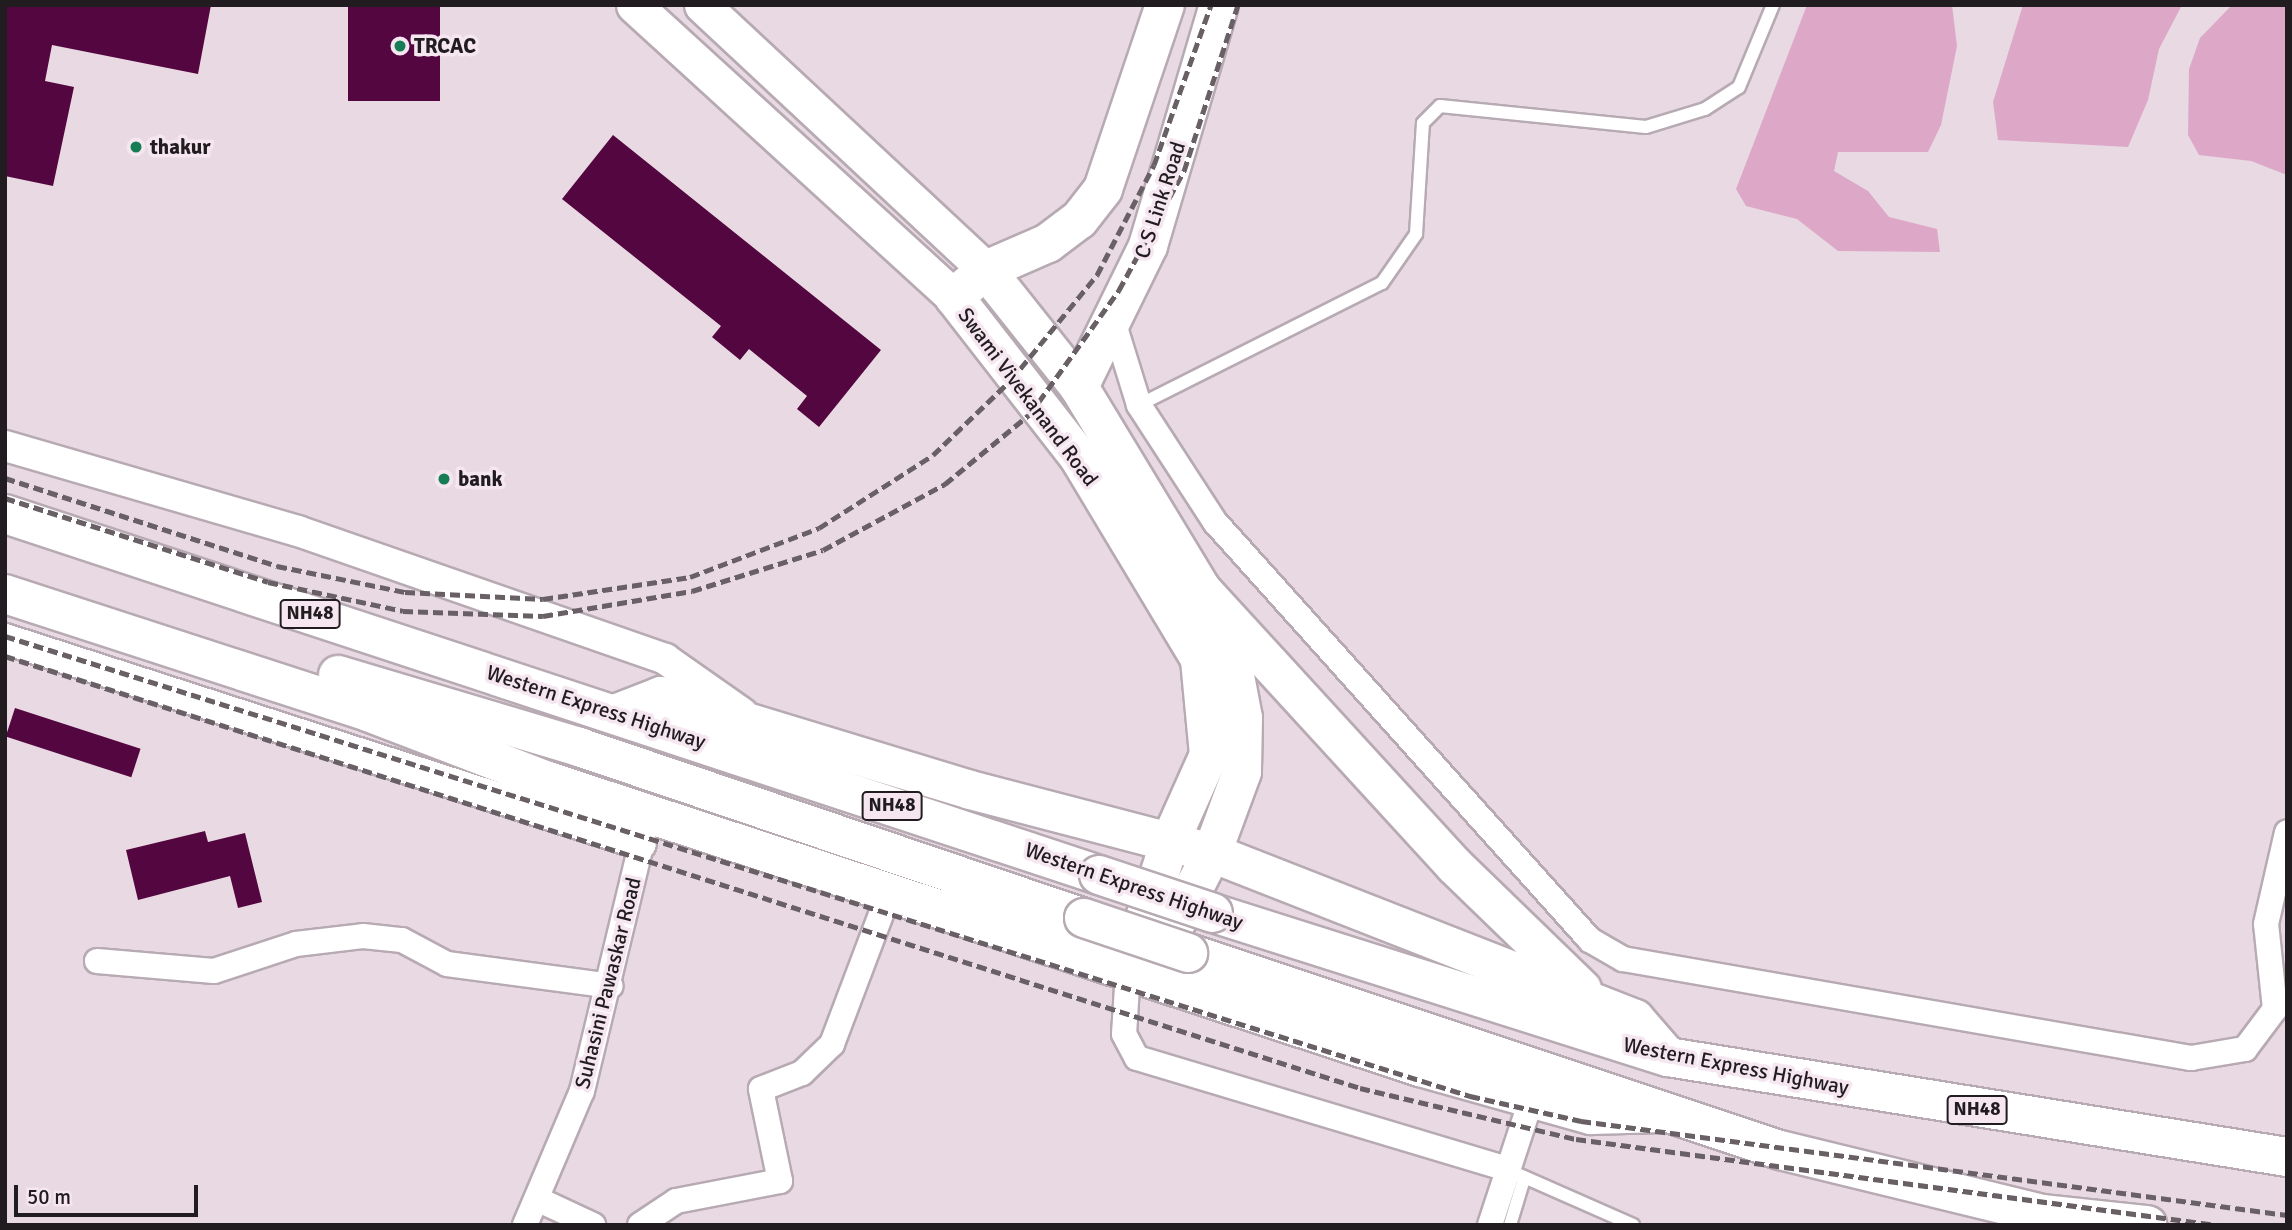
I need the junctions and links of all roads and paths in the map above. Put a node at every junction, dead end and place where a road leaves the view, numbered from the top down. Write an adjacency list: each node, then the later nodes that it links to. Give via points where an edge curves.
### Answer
1 (634, 5): 9 (main road, Swami Vivekanand Road)
2 (702, 5): 8 (main road, Swami Vivekanand Road)
3 (1165, 5): 6 (main road)
4 (1219, 5): 7 (main road, C S Link Road)
5 (1773, 5): 12 (lane, via 1739,87 1705,110 1658,124 1440,106 1423,123 1416,234 1382,283)
6 (1103, 189): 7 (main road); 8 (main road, via 1079,220 1048,243)
7 (1155, 222): 10 (main road, C S Link Road)
8 (986, 270): 9 (main road); 11 (main road, Swami Vivekanand Road)
9 (954, 297): 24 (main road, Swami Vivekanand Road, via 1078,456 1200,659 1209,755)
10 (1114, 324): 11 (main road, C S Link Road); 12 (street)
11 (1079, 387): 16 (main road, Swami Vivekanand Road)
12 (1139, 405): 23 (street, via 1215,522 1590,940 1623,959 2191,1058 2245,1049 2275,1009 2266,925 2278,846)
13 (5, 446): 20 (street, via 298,531 665,659)
14 (5, 514): 19 (main road, Western Express Highway / NH48)
15 (5, 568): 21 (main road, Western Express Highway / NH48)
16 (1202, 590): 25 (main road, Swami Vivekanand Road, via 1231,655 1243,718 1242,772); 30 (main road, via 1455,866)
17 (5, 594): 22 (main road, via 369,712)
18 (5, 639): 22 (street)
19 (615, 714): 20 (main road, via 661,696); 31 (main road, Western Express Highway / NH48, bridge, via 1213,913)
20 (758, 724): 24 (main road)
21 (623, 763): 22 (main road); 33 (main road, Western Express Highway / NH48, bridge)
22 (645, 829): 26 (main road); 29 (street, Suhasini Pawaskar Road)
23 (2287, 832)
24 (1170, 842): 25 (main road); 28 (main road, Swami Vivekanand Road)
25 (1212, 853): 28 (main road, Swami Vivekanand Road); 30 (main road)
26 (889, 893): 28 (main road); 40 (street, via 832,1044 802,1073 761,1089 780,1181 677,1201)
27 (97, 961): 29 (street, via 214,971 296,944 363,936 402,940 447,964)
28 (1138, 974): 32 (main road); 35 (street, via 1124,1034 1137,1058)
29 (611, 986): 36 (street, Suhasini Pawaskar Road, via 582,1091)
30 (1597, 1005): 31 (main road, via 1635,1019)
31 (1668, 1057): 34 (main road, Western Express Highway / NH48)
32 (1531, 1100): 33 (main road, via 1591,1115); 35 (street)
33 (1663, 1113): 44 (main road, Western Express Highway / NH48, via 1780,1150 2042,1214)
34 (2287, 1157)
35 (1515, 1174): 37 (lane); 41 (street); 42 (lane)
36 (537, 1199): 38 (street, Suhasini Pawaskar Road); 39 (street)
37 (1612, 1221): 43 (lane)
38 (525, 1225)
39 (593, 1225)
40 (640, 1225)
41 (1490, 1225)
42 (1510, 1225)
43 (1633, 1225)
44 (2147, 1225)

